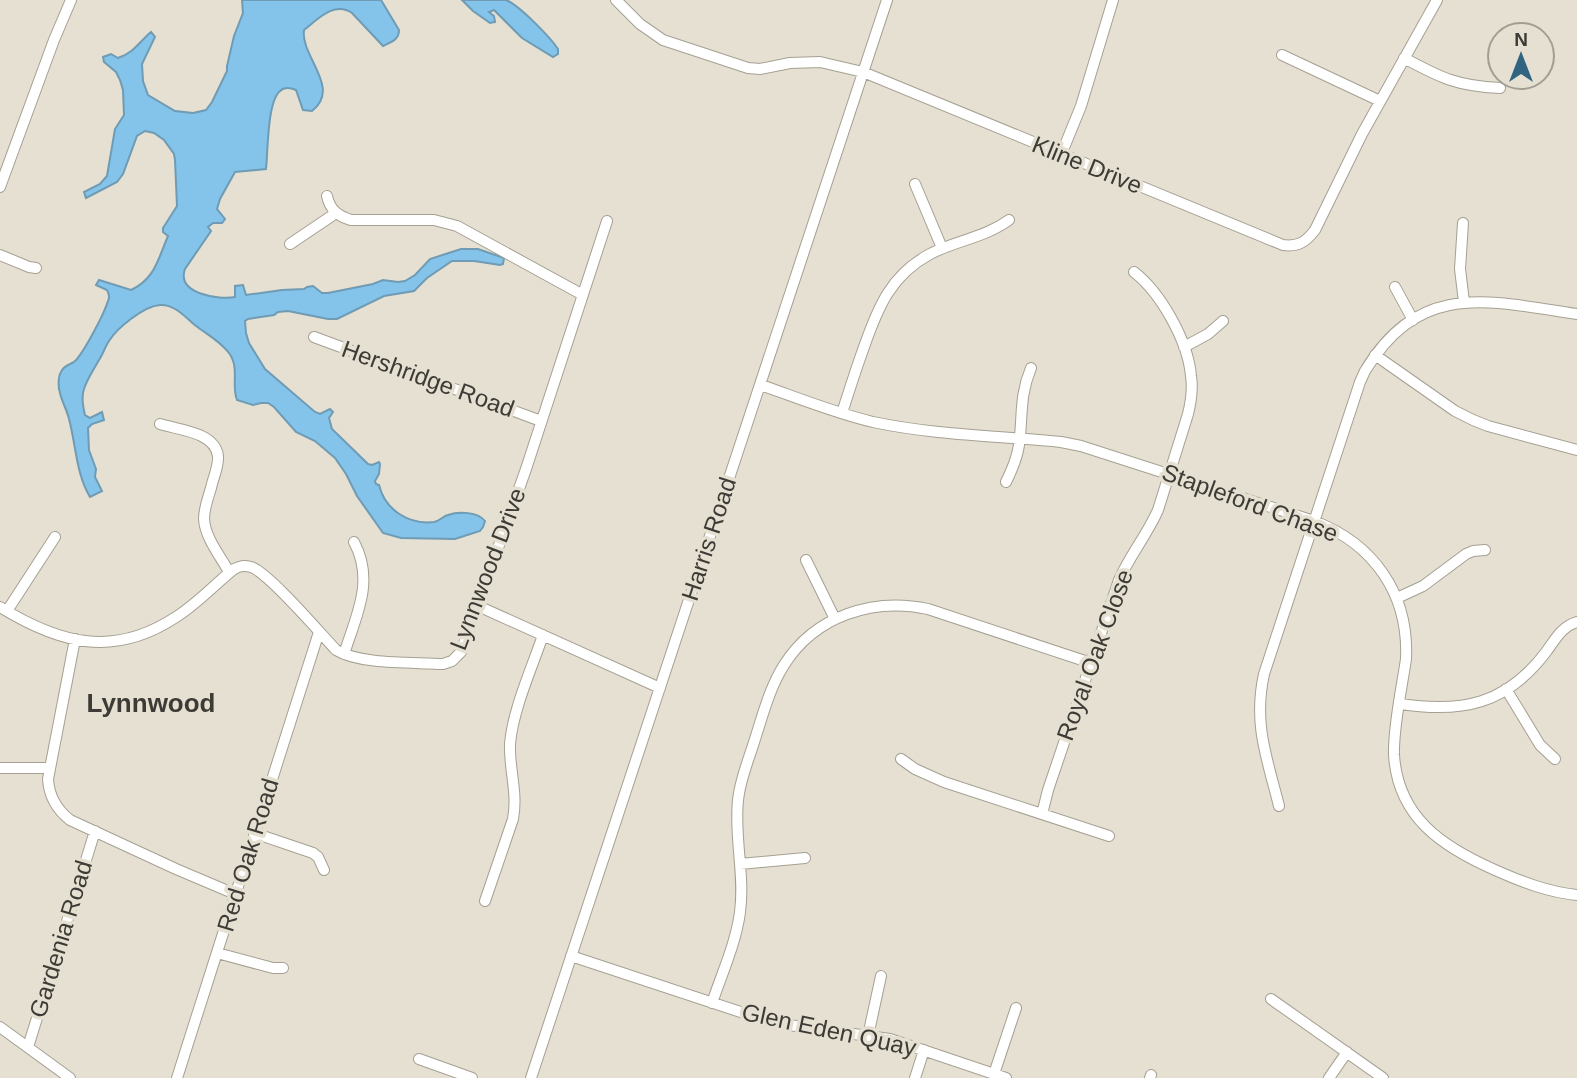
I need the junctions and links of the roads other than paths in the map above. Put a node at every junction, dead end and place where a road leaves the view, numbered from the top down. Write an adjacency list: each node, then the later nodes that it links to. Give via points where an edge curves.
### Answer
1 (71, 0): 13 (street)
2 (616, 0): 8 (street, Kline Drive, via 663,40 739,66 820,62)
3 (887, 0): 8 (street, Harris Road)
4 (1113, 0): 11 (street)
5 (1437, 0): 7 (street, Kline Drive)
6 (1282, 55): 10 (street)
7 (1404, 58): 9 (street, via 1454,83); 10 (street, Kline Drive)
8 (863, 72): 11 (street, Kline Drive); 34 (street, Harris Road)
9 (1486, 87)
10 (1380, 101): 11 (street, Kline Drive, via 1315,230 1298,245 1283,245)
11 (1061, 155)
12 (915, 184): 20 (street)
13 (0, 187)
14 (327, 196): 15 (street)
15 (336, 213): 19 (street); 25 (street, via 351,220 446,222)
16 (1009, 220): 20 (street)
17 (607, 221): 25 (street, Lynnwood Drive)
18 (1463, 223): 26 (street, via 1460,269)
19 (290, 244)
20 (942, 248): 35 (street, via 915,264 882,301)
21 (0, 255): 22 (street)
22 (36, 268)
23 (1134, 272): 31 (street, Royal Oak Close, via 1154,292)
24 (1395, 287): 28 (street)
25 (583, 295): 36 (street, Lynnwood Drive)
26 (1464, 302): 27 (street); 28 (street, via 1442,306)
27 (1577, 314)
28 (1413, 320): 32 (street)
29 (1223, 321): 31 (street)
30 (314, 337): 36 (street, Hershridge Road)
31 (1184, 347): 40 (street, Royal Oak Close, via 1191,373 1191,400)
32 (1375, 355): 39 (street, via 1473,420); 42 (street, via 1360,382)
33 (1031, 368): 38 (street, via 1021,401)
34 (761, 385): 35 (street, Stapleford Chase); 58 (street, Harris Road)
35 (842, 413): 38 (street, Stapleford Chase, via 892,425)
36 (541, 421): 49 (street, Lynnwood Drive)
37 (160, 424): 47 (street, via 202,436 216,449 218,461 204,520)
38 (1020, 438): 40 (street, Stapleford Chase, via 1081,446); 41 (street)
39 (1577, 450)
40 (1170, 473): 42 (street, Stapleford Chase); 57 (street, Royal Oak Close, via 1152,524 1119,580)
41 (1006, 482)
42 (1314, 521): 48 (street, Stapleford Chase, via 1367,554); 65 (street, via 1260,690 1261,736)
43 (55, 537): 50 (street)
44 (355, 542): 56 (street, via 362,561 363,595)
45 (1485, 550): 48 (street, via 1466,554 1423,586)
46 (806, 560): 51 (street)
47 (229, 572): 53 (street, via 245,566 258,570); 55 (street, via 165,624 132,638 104,643)
48 (1397, 598): 60 (street, Stapleford Chase, via 1407,645)
49 (478, 606): 54 (street); 56 (street, Lynnwood Drive, via 461,652 447,663)
50 (4, 609): 55 (street)
51 (835, 619): 57 (street, via 875,606 916,607); 71 (street, via 790,656 768,699 738,799)
52 (1577, 622): 59 (street, via 1565,627 1536,664)
53 (319, 632): 56 (street); 68 (street, Red Oak Road)
54 (543, 635): 58 (street); 75 (street, via 514,720 510,748 515,807)
55 (75, 639): 64 (street)
56 (344, 654)
57 (1091, 663): 66 (street, Royal Oak Close)
58 (660, 688): 77 (street, Harris Road)
59 (1506, 689): 60 (street, via 1462,706); 62 (street, via 1540,745)
60 (1399, 704): 74 (street, Stapleford Chase, via 1396,769 1410,807 1428,831 1457,852 1519,881)
61 (901, 759): 66 (street, via 944,782)
62 (1555, 760)
63 (0, 768): 64 (street)
64 (50, 768): 67 (street, via 48,786 58,808 70,820)
65 (1279, 806)
66 (1042, 814): 69 (street)
67 (95, 831): 73 (street); 85 (street, Gardenia Road)
68 (254, 833): 72 (street, via 313,853); 73 (street, Red Oak Road)
69 (1109, 836)
70 (805, 858): 71 (street)
71 (740, 864): 81 (street, via 740,913)
72 (324, 870)
73 (235, 894): 76 (street, Red Oak Road)
74 (1577, 895)
75 (485, 901)
76 (217, 953): 78 (street); 91 (street, Red Oak Road)
77 (571, 956): 81 (street, Glen Eden Quay); 93 (street, Harris Road)
78 (283, 968)
79 (881, 976): 84 (street)
80 (1271, 999): 87 (street)
81 (712, 1003): 84 (street, Glen Eden Quay, via 783,1025)
82 (1016, 1008): 89 (street)
83 (0, 1027): 85 (street)
84 (868, 1037): 86 (street, Glen Eden Quay)
85 (28, 1047): 90 (street)
86 (924, 1050): 89 (street, Glen Eden Quay); 94 (street)
87 (1347, 1052): 96 (street); 97 (street)
88 (419, 1059): 92 (street)
89 (994, 1073): 95 (street, Glen Eden Quay)
90 (70, 1078)
91 (177, 1078)
92 (472, 1078)
93 (531, 1078)
94 (915, 1078)
95 (1006, 1078)
96 (1329, 1078)
97 (1383, 1078)

